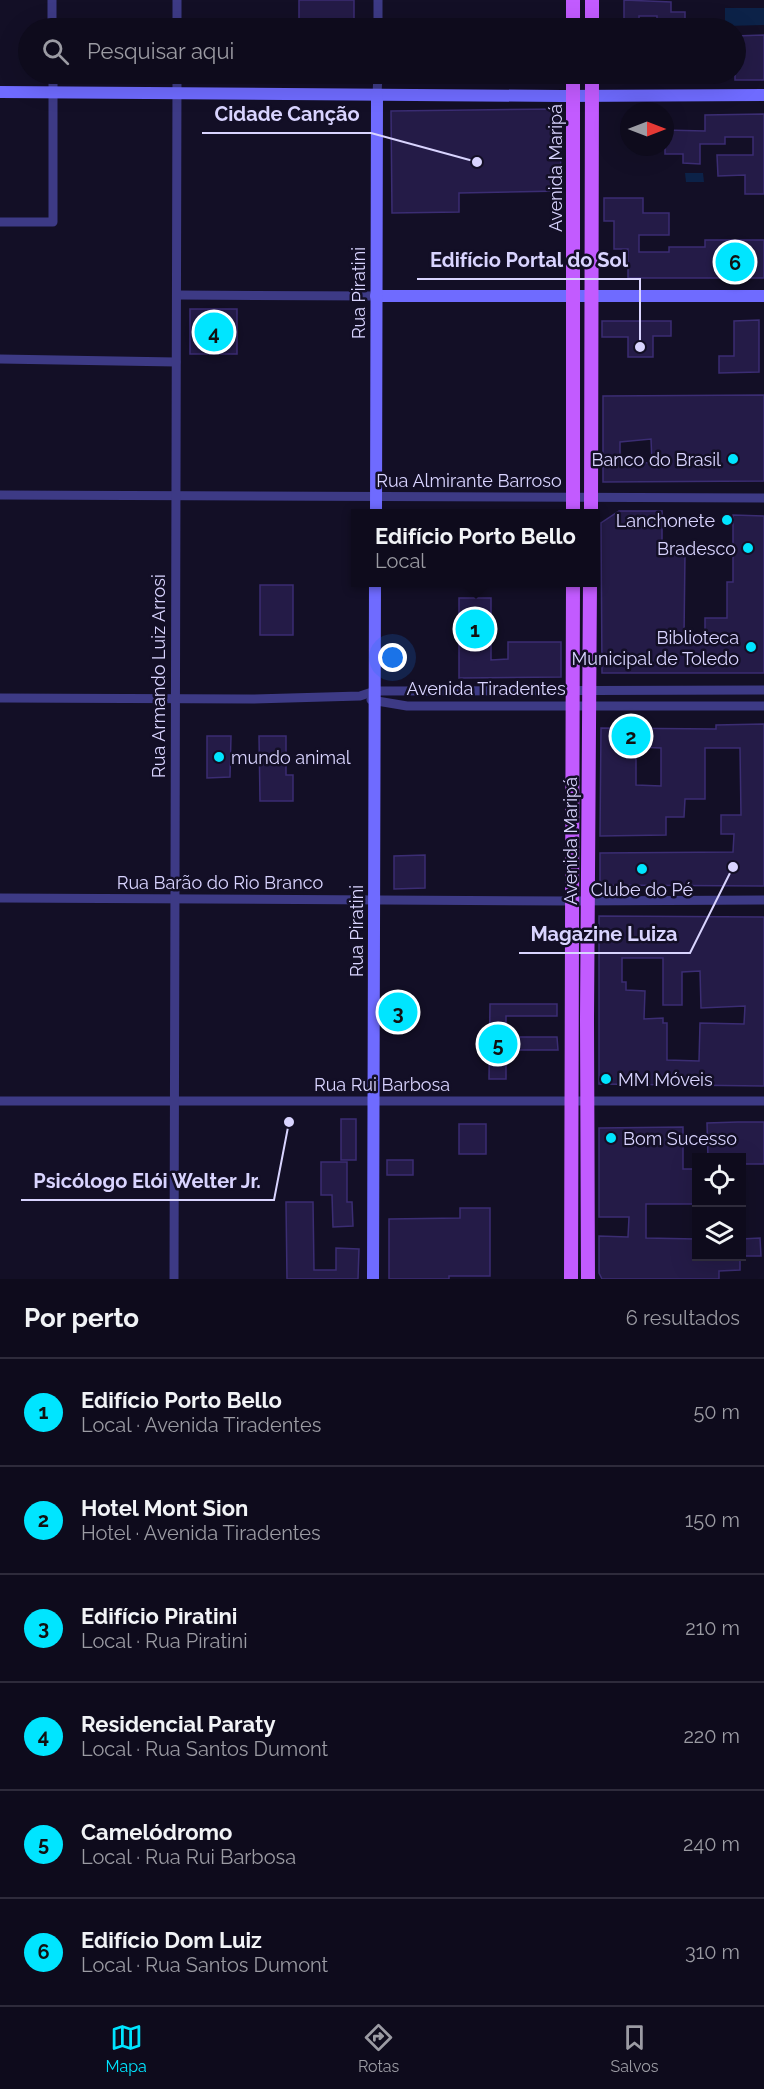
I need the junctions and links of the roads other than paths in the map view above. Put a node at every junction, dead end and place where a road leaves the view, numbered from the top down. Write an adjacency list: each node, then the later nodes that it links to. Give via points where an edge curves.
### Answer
1 (52, 0): 6 (street)
2 (177, 0): 7 (street)
3 (378, 0): 8 (street)
4 (573, 0): 9 (main road)
5 (592, 0): 10 (main road)
6 (52, 18)
7 (177, 18)
8 (378, 18)
9 (573, 18)
10 (592, 18)
11 (53, 84): 17 (street)
12 (177, 84): 18 (street, Rua Armando Luiz Arrosi)
13 (378, 84): 19 (street, Rua Piratini)
14 (573, 84): 21 (main road, Avenida Maripá)
15 (592, 84): 22 (main road, Avenida Maripá)
16 (0, 92): 17 (street)
17 (53, 92): 18 (street); 25 (street, via 53,222)
18 (177, 93): 19 (street); 28 (street, Rua Armando Luiz Arrosi)
19 (377, 95): 21 (street); 31 (street, Rua Piratini)
20 (764, 95): 22 (street)
21 (573, 96): 22 (street); 23 (main road, Avenida Maripá)
22 (592, 96): 24 (main road, Avenida Maripá)
23 (572, 116): 24 (main road, via 587,116); 26 (main road, Avenida Maripá)
24 (593, 123): 27 (main road, Avenida Maripá)
25 (0, 222)
26 (574, 268): 27 (main road, via 579,274); 29 (main road, Avenida Maripá)
27 (592, 269): 30 (main road, Avenida Maripá)
28 (177, 295): 31 (street); 36 (street, Rua Armando Luiz Arrosi)
29 (574, 295): 30 (street); 31 (street); 33 (main road, Avenida Maripá)
30 (592, 295): 32 (street); 34 (main road, Avenida Maripá)
31 (376, 296): 41 (street, Rua Piratini)
32 (764, 296)
33 (573, 320): 34 (main road, via 586,317); 38 (main road, Avenida Maripá)
34 (592, 325): 37 (main road, Avenida Maripá)
35 (0, 358): 36 (street)
36 (176, 363): 40 (street, Rua Armando Luiz Arrosi)
37 (591, 469): 38 (main road, via 585,475); 43 (main road, Avenida Maripá)
38 (572, 471): 42 (main road, Avenida Maripá)
39 (0, 495): 40 (street, Rua Almirante Barroso)
40 (175, 495): 41 (street, Rua Almirante Barroso); 61 (street, Rua Armando Luiz Arrosi)
41 (376, 496): 42 (street, Rua Almirante Barroso); 45 (street, Rua Piratini)
42 (573, 497): 43 (street, Rua Almirante Barroso); 46 (main road, Avenida Maripá)
43 (591, 497): 44 (street, Rua Almirante Barroso); 47 (main road, Avenida Maripá)
44 (764, 498)
45 (375, 509)
46 (573, 509)
47 (591, 509)
48 (375, 587): 59 (street, Rua Piratini)
49 (573, 587): 51 (main road, Avenida Maripá)
50 (590, 587): 52 (main road, Avenida Maripá)
51 (573, 664): 52 (main road, via 577,669); 56 (main road, Avenida Maripá)
52 (589, 664): 57 (main road, Avenida Maripá)
53 (623, 690): 57 (street, Avenida Tiradentes); 58 (street, Avenida Tiradentes); 67 (street, via 614,698)
54 (406, 691): 55 (street, Avenida Tiradentes); 59 (street, Avenida Tiradentes); 63 (street, via 402,698)
55 (544, 691): 56 (street, Avenida Tiradentes); 64 (street, via 549,700)
56 (573, 691): 57 (street, Avenida Tiradentes); 65 (main road, Avenida Maripá)
57 (589, 691): 66 (main road, Avenida Maripá)
58 (763, 691)
59 (375, 696): 61 (street, Avenida Tiradentes); 63 (street, Avenida Tiradentes); 74 (street, Rua Piratini)
60 (0, 698): 61 (street)
61 (175, 699): 73 (street, Rua Armando Luiz Arrosi)
62 (763, 705): 67 (street, Avenida Tiradentes)
63 (407, 706): 64 (street, Avenida Tiradentes)
64 (543, 706): 65 (street, Avenida Tiradentes)
65 (572, 706): 66 (street, Avenida Tiradentes); 68 (main road, Avenida Maripá)
66 (589, 706): 67 (street, Avenida Tiradentes); 69 (main road, Avenida Maripá)
67 (624, 706)
68 (572, 731): 69 (main road, via 585,726); 70 (main road, Avenida Maripá)
69 (589, 732): 71 (main road, Avenida Maripá)
70 (571, 876): 71 (main road, via 575,880); 76 (main road, Avenida Maripá)
71 (588, 876): 77 (main road, Avenida Maripá)
72 (0, 898): 73 (street, Rua Barão do Rio Branco)
73 (174, 899): 74 (street, Rua Barão do Rio Branco); 83 (street, Rua Armando Luiz Arrosi)
74 (374, 899): 76 (street, Rua Barão do Rio Branco); 84 (street, Rua Piratini)
75 (764, 900): 77 (street, Rua Barão do Rio Branco)
76 (571, 901): 77 (street, Rua Barão do Rio Branco); 78 (main road, Avenida Maripá)
77 (588, 901): 79 (main road, Avenida Maripá)
78 (571, 928): 79 (main road, via 576,922 584,922); 80 (main road, Avenida Maripá)
79 (588, 928): 81 (main road, Avenida Maripá)
80 (570, 1100): 81 (street, Rua Rui Barbosa); 84 (street, Rua Rui Barbosa); 86 (main road, Avenida Maripá)
81 (587, 1100): 85 (street, Rua Rui Barbosa); 87 (main road, Avenida Maripá)
82 (0, 1101): 83 (street, Rua Rui Barbosa)
83 (174, 1101): 84 (street, Rua Rui Barbosa); 88 (street, Rua Armando Luiz Arrosi)
84 (374, 1101): 89 (street, Rua Piratini)
85 (764, 1101)
86 (570, 1210): 87 (main road); 90 (main road, Avenida Maripá)
87 (587, 1210): 91 (main road, Avenida Maripá)
88 (174, 1279)
89 (373, 1279)
90 (571, 1279)
91 (588, 1279)

